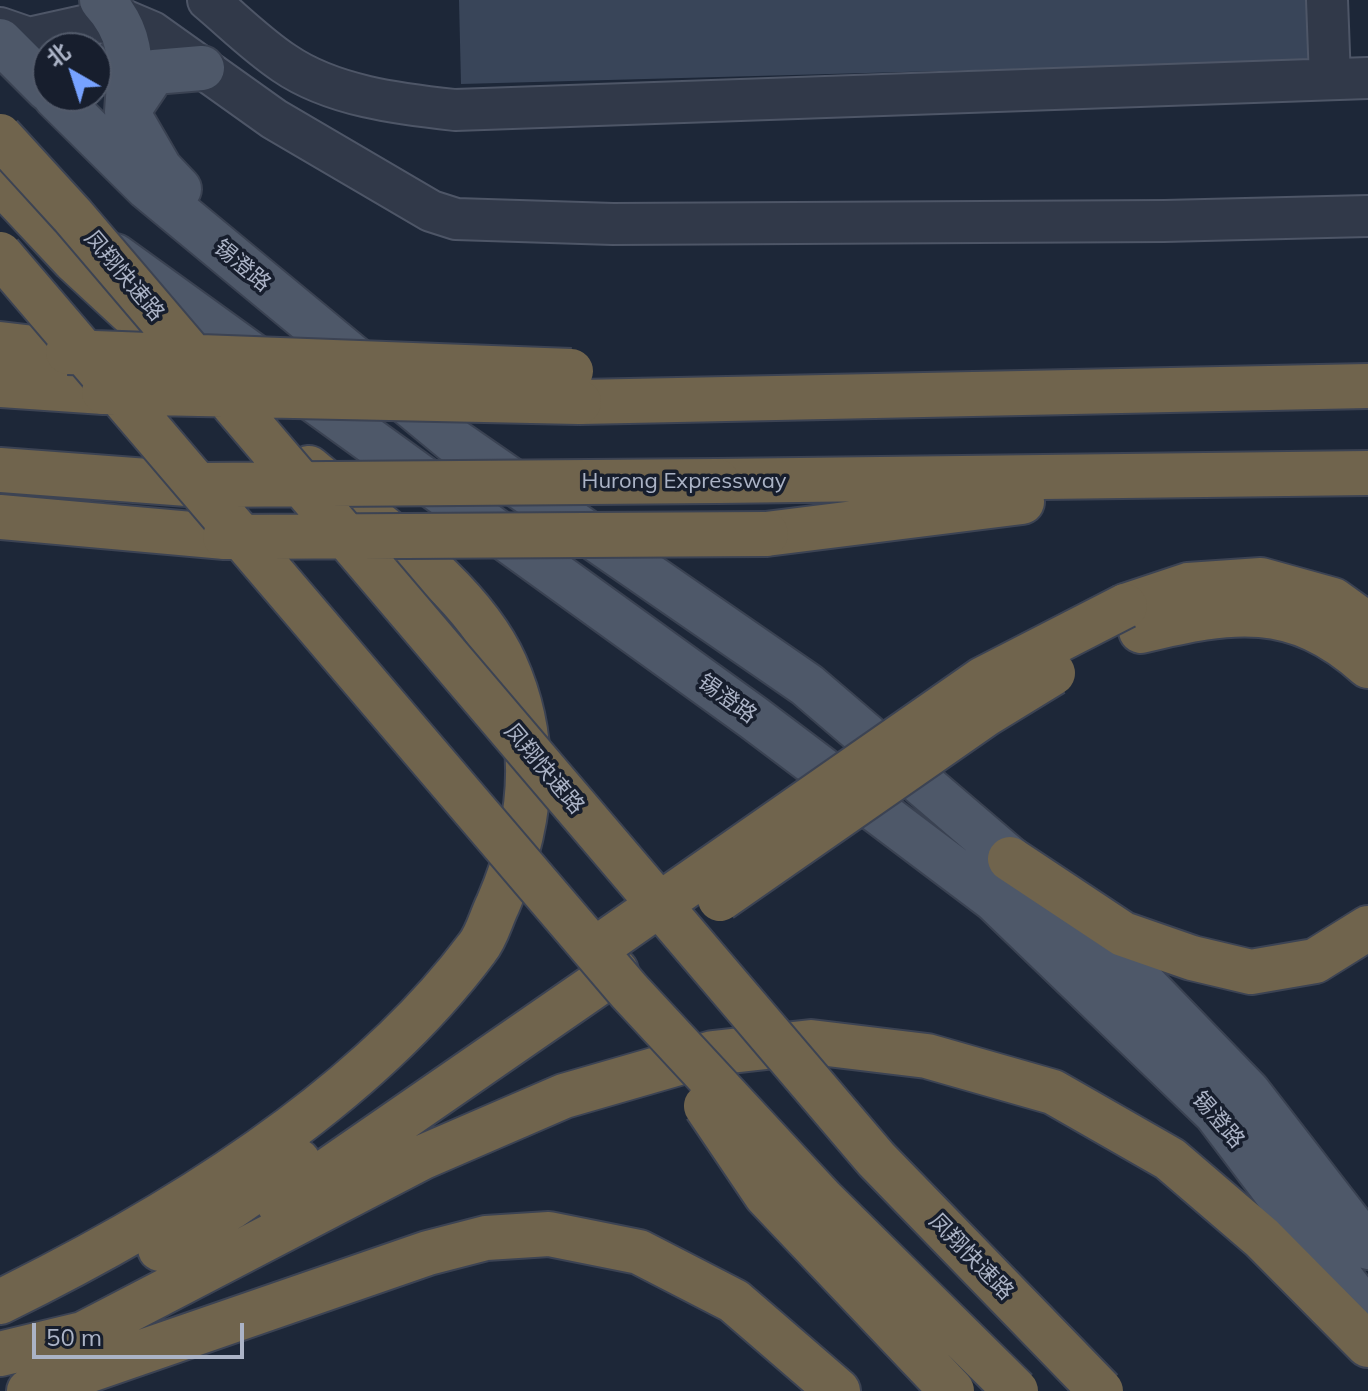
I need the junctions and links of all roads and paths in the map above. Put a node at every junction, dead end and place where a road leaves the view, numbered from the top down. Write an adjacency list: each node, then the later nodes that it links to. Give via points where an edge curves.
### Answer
1 (208, 0): 8 (street, via 285,64 386,102 455,110)
2 (1327, 0): 8 (street)
3 (110, 9): 4 (street, via 29,38); 6 (street); 10 (main road, via 131,54)
4 (0, 28)
5 (0, 41): 7 (main road)
6 (202, 68): 10 (main road, via 154,72); 15 (street, via 274,119 431,211 456,219 629,224)
7 (32, 73)
8 (1349, 78)
9 (71, 112): 17 (main road, 锡澄路, via 147,187)
10 (127, 112): 17 (main road, via 160,169)
11 (0, 125): 14 (highway, bridge)
12 (0, 136): 14 (highway, 凤翔快速路, bridge)
13 (0, 180): 32 (highway, via 74,260 164,343 436,576 475,616 504,663 528,762 528,811 517,860 479,946 387,1048); 36 (main road, 锡澄路, via 206,319 994,899 1216,1113)
14 (73, 216): 44 (highway, 凤翔快速路, bridge, via 876,1159)
15 (1368, 216)
16 (0, 254): 31 (highway, bridge)
17 (313, 325): 29 (main road, 锡澄路, via 454,441 807,685)
18 (0, 344): 20 (highway, bridge)
19 (0, 385): 20 (highway, bridge, via 104,392)
20 (575, 386): 21 (highway)
21 (1368, 386)
22 (0, 470): 24 (highway, Hurong Expressway, bridge, via 201,485)
23 (1368, 473): 24 (highway, Hurong Expressway)
24 (1226, 477): 25 (highway, bridge, via 766,534 225,537)
25 (0, 517)
26 (1133, 619): 27 (highway, via 1188,585 1261,580 1333,600); 28 (highway, via 1283,615 1340,640); 31 (highway, bridge, via 983,679)
27 (1368, 625)
28 (1368, 666)
29 (1010, 859): 30 (highway, via 1123,934 1251,972 1315,961); 34 (main road, 锡澄路, via 1132,972 1248,1092)
30 (1368, 928)
31 (615, 970): 32 (highway); 42 (highway, bridge, via 766,1195); 43 (highway, bridge, via 823,1200)
32 (340, 1148): 33 (highway); 33 (highway); 38 (highway, via 423,1157 564,1096 713,1053 811,1042 927,1056 1053,1092 1170,1159 1262,1238)
33 (237, 1215): 35 (highway, via 168,1212); 37 (highway, via 63,1299); 39 (highway, via 83,1334)
34 (1368, 1247)
35 (0, 1302)
36 (1368, 1314)
37 (0, 1317)
38 (1368, 1345)
39 (0, 1352)
40 (29, 1391): 41 (highway, via 428,1253 486,1238 549,1234 639,1252 734,1301)
41 (838, 1391)
42 (952, 1391)
43 (1016, 1391)
44 (1101, 1391)

